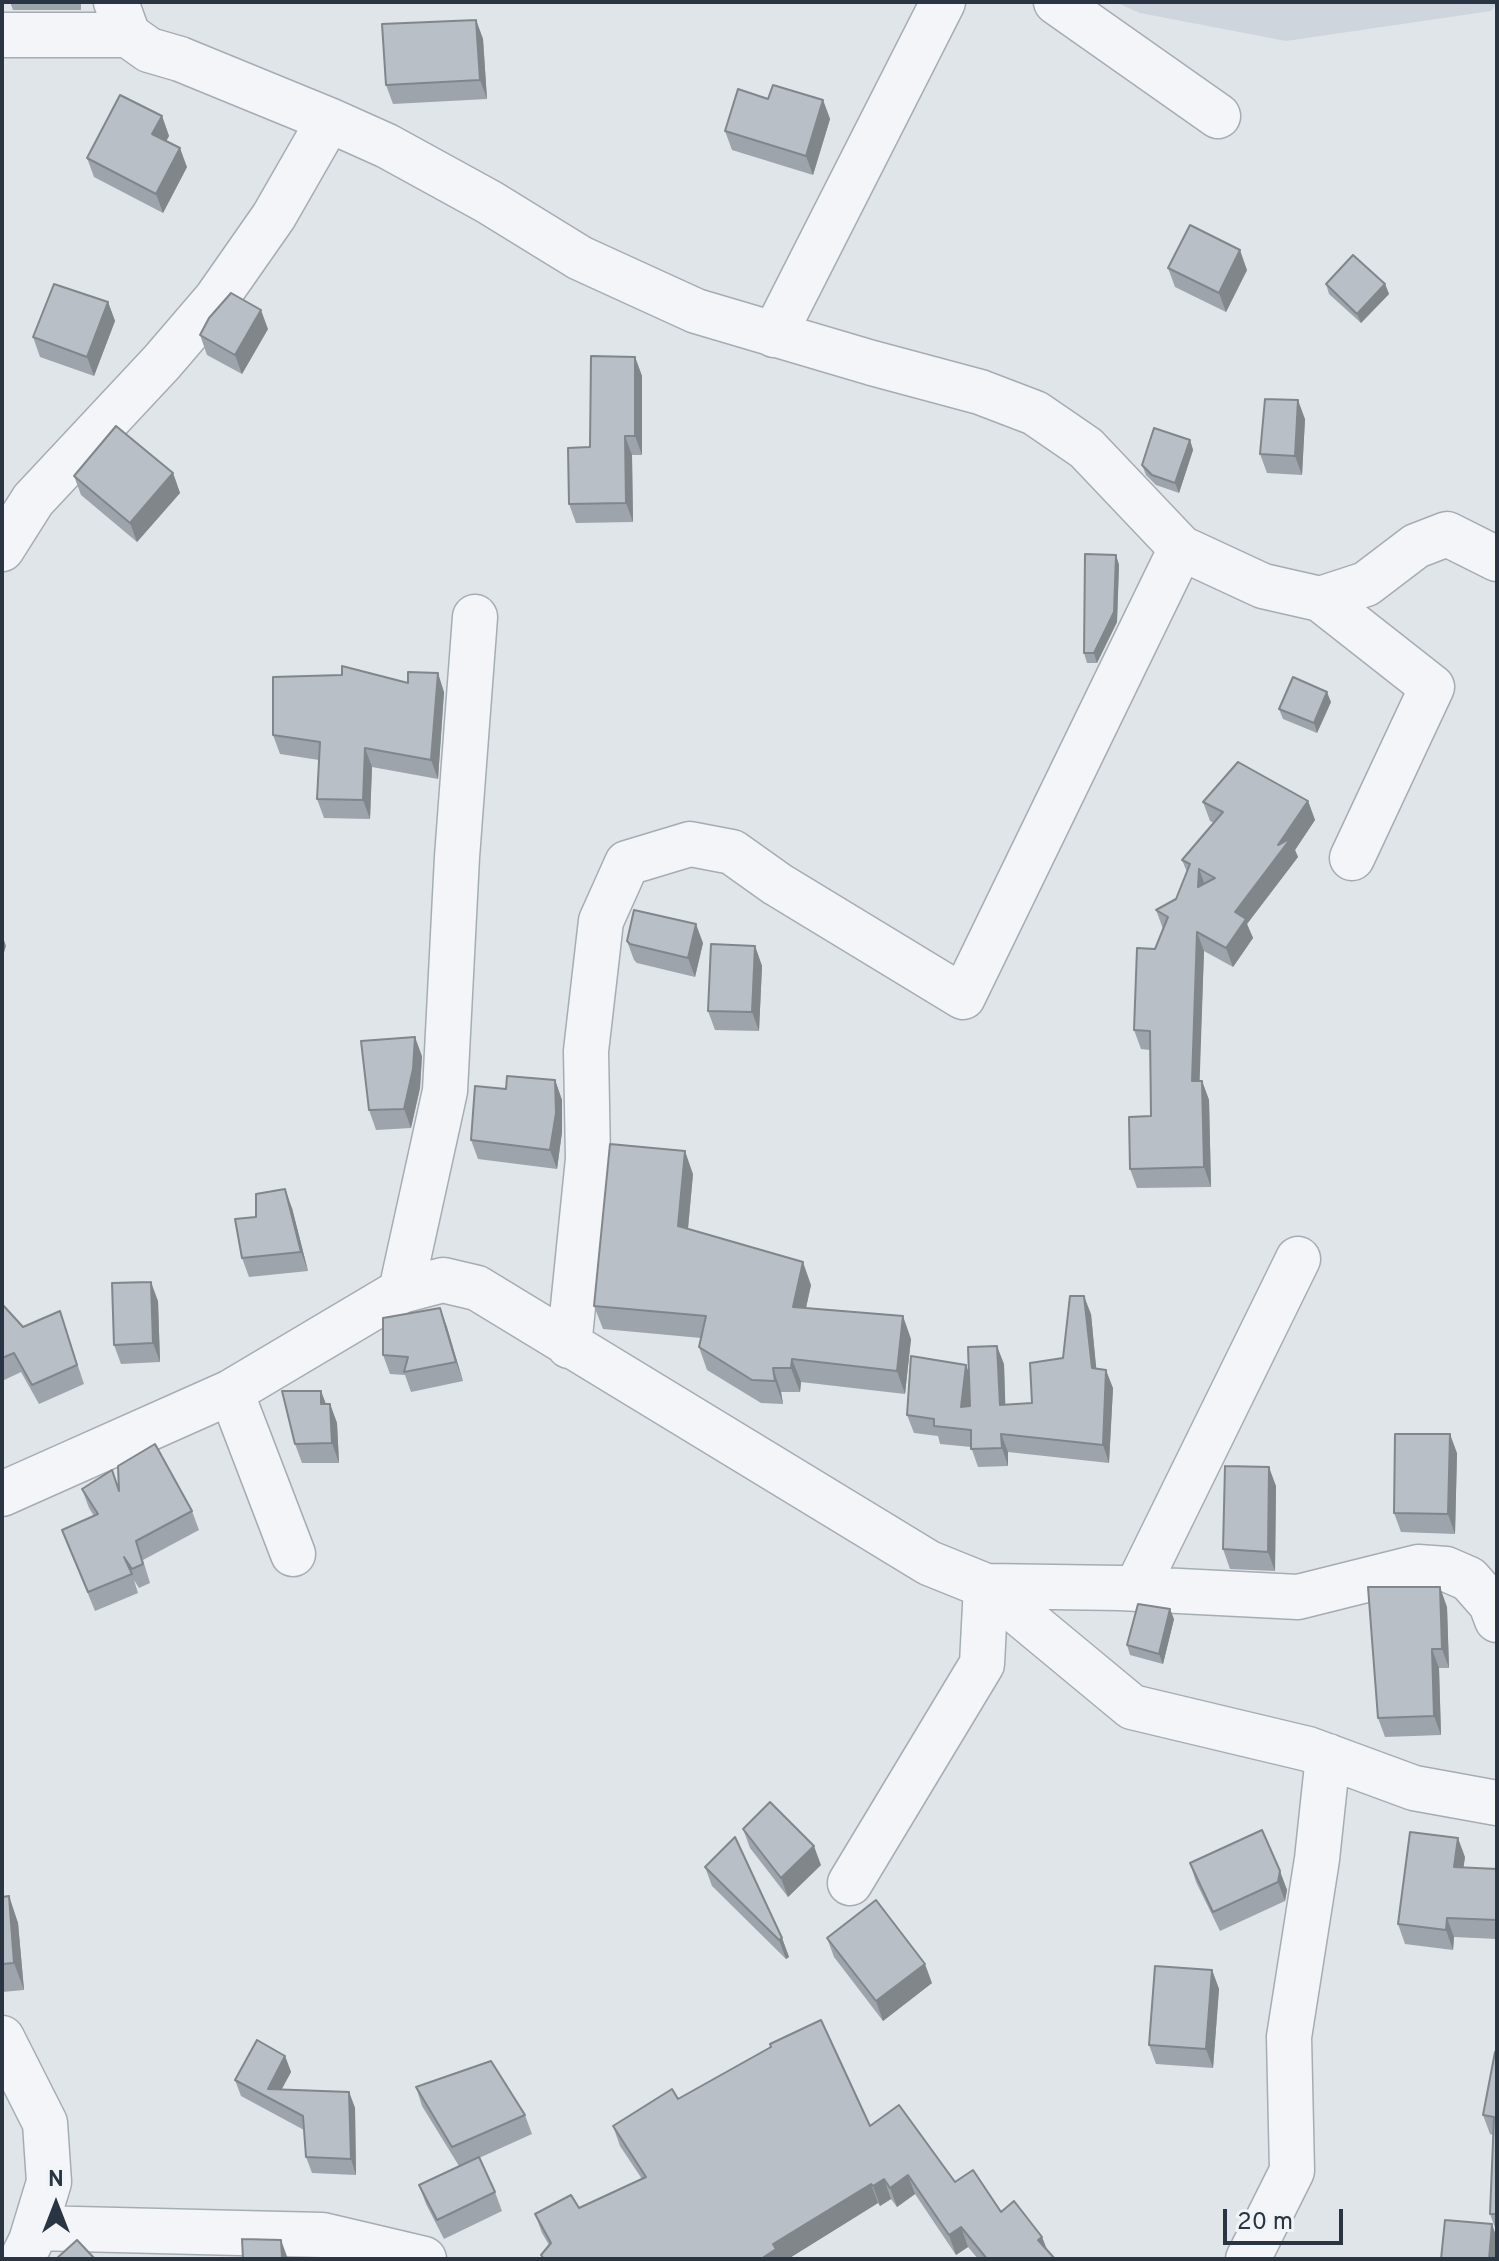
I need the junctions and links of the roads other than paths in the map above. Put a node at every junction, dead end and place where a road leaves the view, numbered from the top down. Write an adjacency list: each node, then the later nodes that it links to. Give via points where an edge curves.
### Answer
1 (943, 2): 7 (street)
2 (1056, 2): 5 (street)
3 (122, 19): 4 (street); 6 (street, via 149,50)
4 (2, 35)
5 (1218, 116)
6 (329, 120): 7 (street, via 387,146 580,258 696,311); 9 (street, via 274,216 216,299 33,500)
7 (774, 335): 8 (street, via 980,392 1035,413 1086,448)
8 (1181, 548): 11 (street, via 1263,586); 16 (street, via 963,997 732,852 690,844 627,863 601,921 586,1051 588,1159)
9 (2, 549)
10 (1497, 559): 11 (street, via 1447,534 1416,546 1366,584)
11 (1320, 599): 13 (street, via 1432,687)
12 (475, 617): 15 (street, via 445,1091)
13 (1352, 858)
14 (1298, 1259): 21 (street)
15 (401, 1291): 16 (street, via 443,1280 477,1288); 17 (street)
16 (569, 1346): 20 (street, via 929,1563)
17 (231, 1392): 18 (street); 19 (street)
18 (2, 1494)
19 (293, 1554)
20 (986, 1586): 21 (street); 23 (street, via 1132,1707); 25 (street, via 982,1664)
21 (1136, 1589): 22 (street, via 1298,1597 1418,1567 1446,1569 1469,1579 1491,1604)
22 (1497, 1620)
23 (1328, 1756): 24 (street, via 1414,1788); 29 (street, via 1289,2037 1292,2171)
24 (1497, 1803)
25 (850, 1883)
26 (2, 2038): 27 (street, via 45,2123 49,2182)
27 (29, 2244): 28 (street, via 322,2235)
28 (424, 2259)
29 (1248, 2259)

